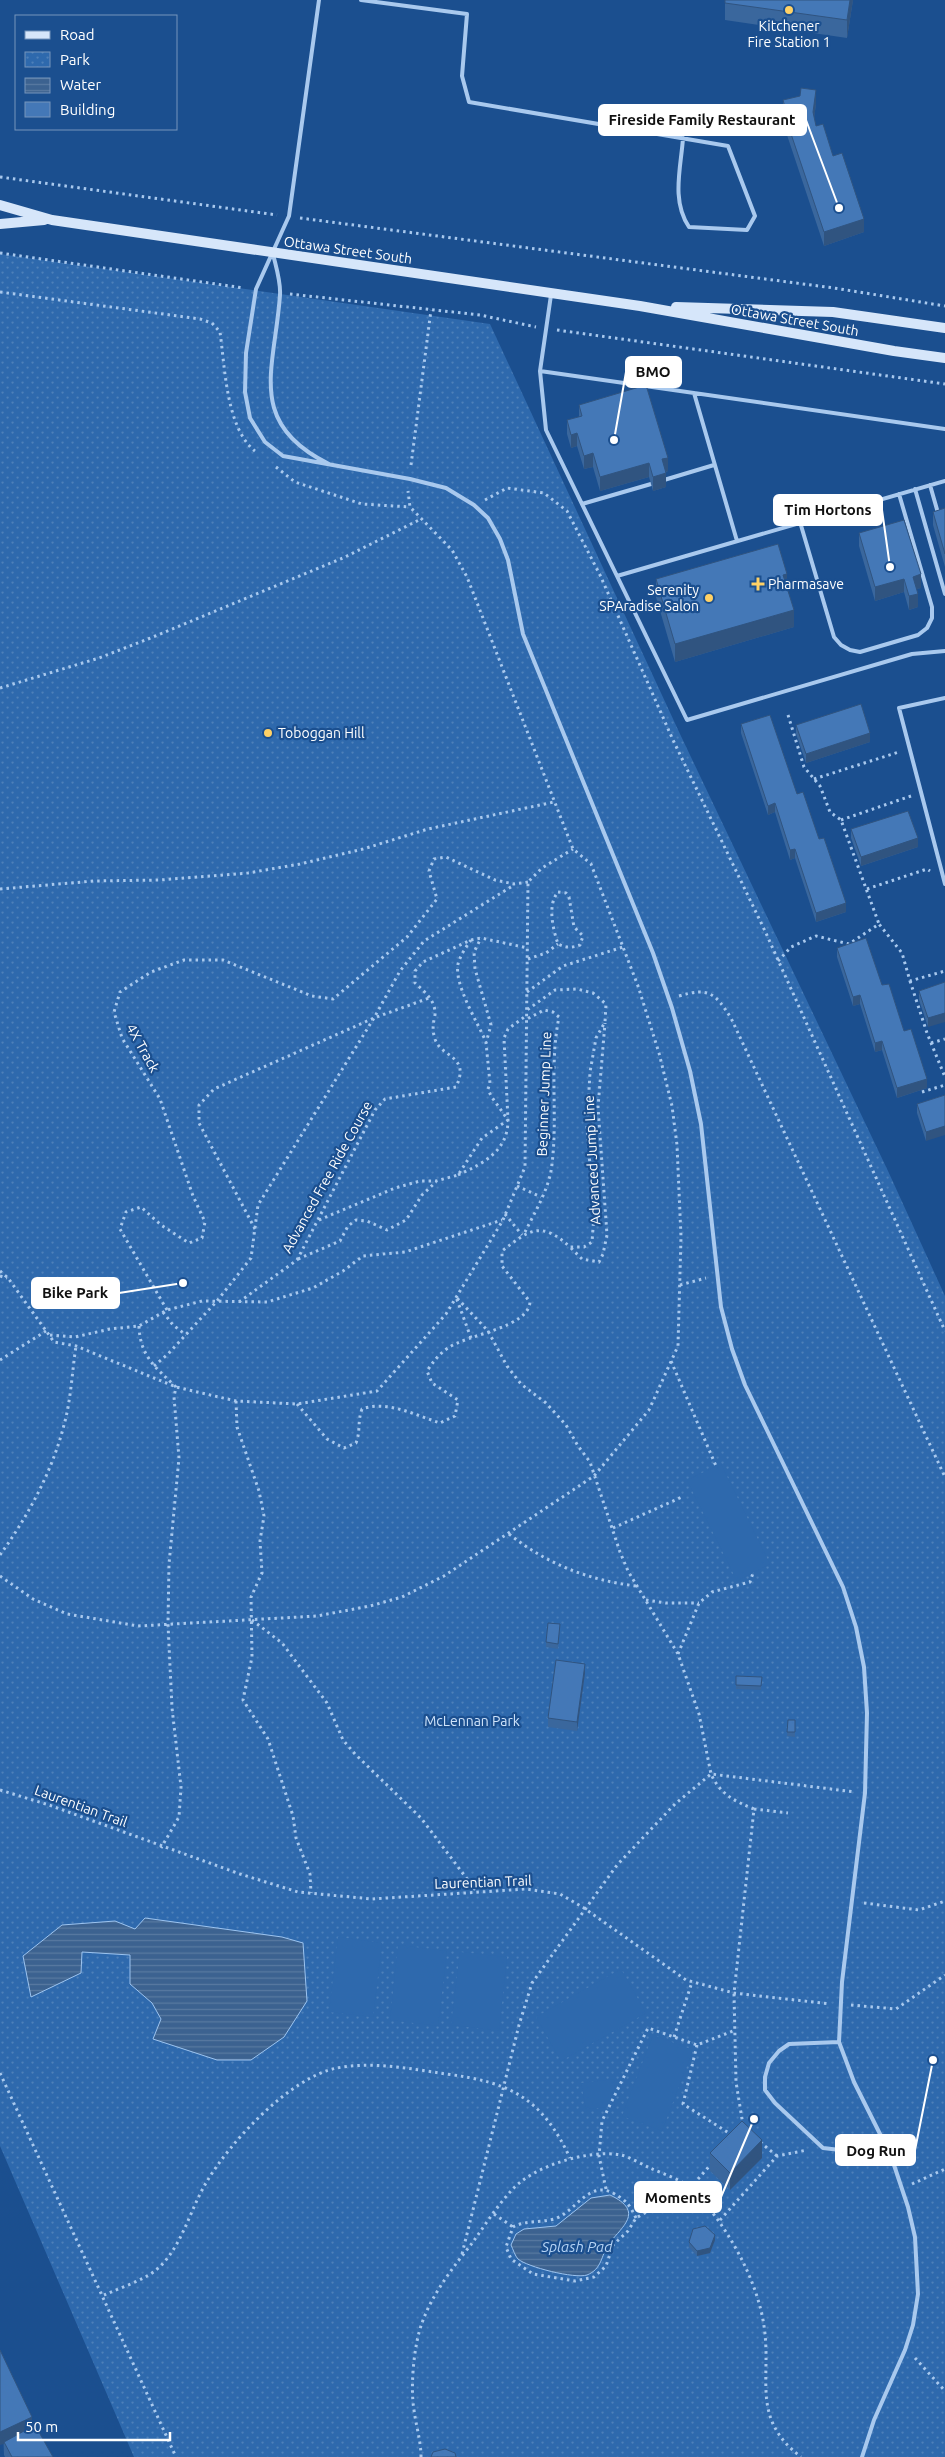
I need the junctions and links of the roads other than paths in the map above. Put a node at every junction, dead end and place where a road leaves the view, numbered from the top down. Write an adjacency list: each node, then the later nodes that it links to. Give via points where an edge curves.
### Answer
1 (319, 0): 7 (lane, via 289,216)
2 (361, 0): 3 (lane, via 466,14 462,76 469,102)
3 (683, 138): 3 (lane, via 728,146 754,216 747,230 689,226 681,214 678,200)
4 (0, 205): 5 (main road, Ottawa Street South)
5 (52, 220): 6 (main road, Ottawa Street South); 7 (main road, Ottawa Street South)
6 (0, 224)
7 (273, 254): 8 (main road, Ottawa Street South); 16 (lane, via 281,293 270,369 271,400 276,415 294,440 307,452); 16 (lane, via 256,289 246,353 245,392 250,418 273,450 295,460)
8 (551, 292): 9 (main road, Ottawa Street South); 12 (lane)
9 (640, 306): 10 (main road, Ottawa Street South, via 833,312); 11 (main road, Ottawa Street South)
10 (945, 328)
11 (945, 358)
12 (540, 371): 13 (lane); 23 (lane, via 546,430)
13 (694, 393): 14 (lane); 15 (lane)
14 (945, 429)
15 (714, 465): 17 (lane); 26 (lane)
16 (334, 467): 32 (lane, via 446,488 488,518 508,560 524,634 669,998 690,1072 700,1124 721,1307 744,1385 843,1587 864,1666 867,1713 865,1793 840,2005)
17 (664, 480)
18 (945, 481): 20 (lane)
19 (651, 484): 23 (lane)
20 (930, 485): 21 (lane); 25 (lane)
21 (915, 489): 22 (lane); 28 (lane)
22 (899, 494): 24 (lane); 24 (lane, via 932,607 932,618 918,635 860,652 850,650 834,637)
23 (582, 504): 27 (lane)
24 (800, 522): 26 (lane)
25 (941, 522)
26 (737, 541): 27 (lane)
27 (617, 576): 29 (lane, via 687,720 912,654)
28 (945, 594)
29 (945, 651)
30 (945, 698): 31 (lane, via 899,708)
31 (944, 881)
32 (839, 2042): 33 (lane, via 854,2082); 33 (lane, via 789,2044 769,2063 766,2090 775,2103 823,2148)
33 (891, 2156): 34 (lane, via 915,2237 918,2285 913,2325 905,2350)
34 (862, 2457)

